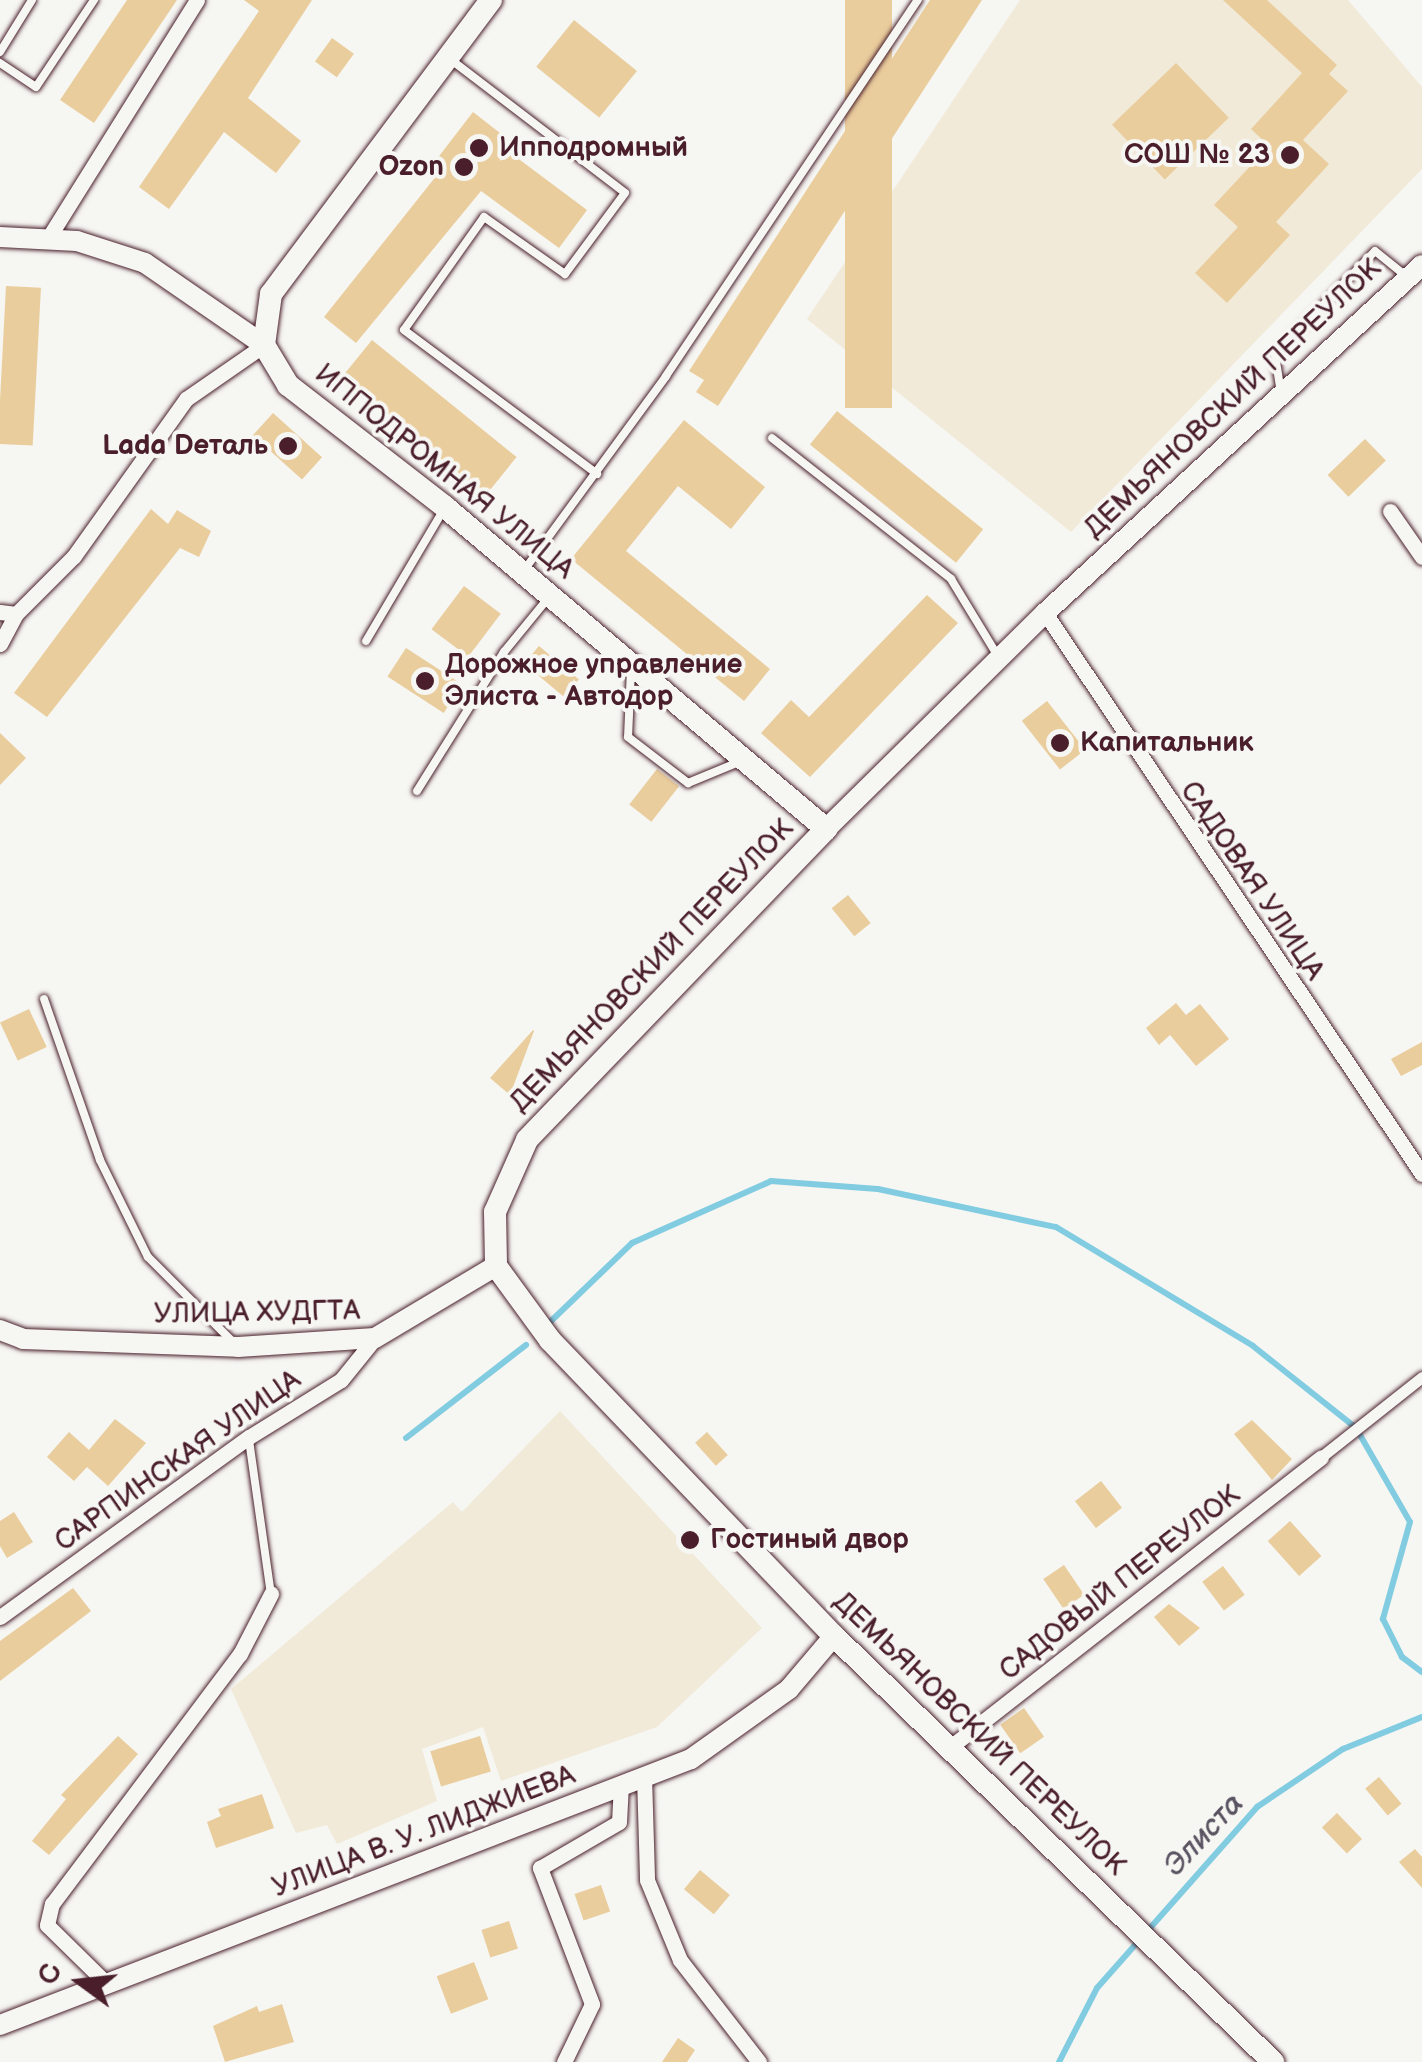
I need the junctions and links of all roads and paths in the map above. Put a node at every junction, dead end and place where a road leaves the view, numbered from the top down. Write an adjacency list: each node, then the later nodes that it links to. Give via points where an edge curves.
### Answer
1 (32, 0): 6 (lane)
2 (94, 0): 8 (lane, via 36,87)
3 (197, 0): 10 (street)
4 (491, 0): 7 (main road)
5 (918, 0): 15 (lane)
6 (0, 52)
7 (447, 56): 12 (main road, via 272,294); 15 (lane, via 625,192 565,274 484,217 404,330)
8 (0, 64)
9 (0, 237): 10 (street)
10 (47, 240): 12 (street, via 77,241 145,263)
11 (1415, 272): 13 (street, ДЕМЬЯНОВСКИЙ ПЕРЕУЛОК); 13 (lane, via 1375,251 1275,355)
12 (264, 345): 16 (main road, ИППОДРОМНАЯ УЛИЦА, via 288,385); 21 (street, via 186,399 74,556)
13 (1281, 395): 22 (street, ДЕМЬЯНОВСКИЙ ПЕРЕУЛОК)
14 (772, 438): 25 (lane, via 951,579)
15 (597, 474): 19 (lane)
16 (445, 508): 19 (main road, ИППОДРОМНАЯ УЛИЦА); 23 (lane)
17 (1390, 512): 18 (street)
18 (1422, 556)
19 (522, 573): 20 (main road, ИППОДРОМНАЯ УЛИЦА)
20 (550, 596): 26 (main road, ИППОДРОМНАЯ УЛИЦА); 28 (lane, via 504,652)
21 (8, 613): 24 (street)
22 (1045, 613): 25 (street, ДЕМЬЯНОВСКИЙ ПЕРЕУЛОК); 31 (street, САДОВАЯ УЛИЦА)
23 (366, 641)
24 (0, 644)
25 (1000, 659): 29 (street, ДЕМЬЯНОВСКИЙ ПЕРЕУЛОК)
26 (632, 664): 27 (main road, ИППОДРОМНАЯ УЛИЦА); 27 (lane, via 628,738 688,783)
27 (744, 760): 29 (main road, ИППОДРОМНАЯ УЛИЦА)
28 (417, 791)
29 (826, 829): 32 (main road, ДЕМЬЯНОВСКИЙ ПЕРЕУЛОК, via 527,1140 495,1212)
30 (44, 999): 35 (lane, via 100,1160 148,1257)
31 (1422, 1174)
32 (496, 1266): 34 (street, УЛИЦА ХУДГТА); 41 (main road, ДЕМЬЯНОВСКИЙ ПЕРЕУЛОК, via 550,1340)
33 (0, 1330): 35 (street, УЛИЦА ХУДГТА, via 24,1339)
34 (375, 1338): 35 (street, УЛИЦА ХУДГТА); 37 (street, САРПИНСКАЯ УЛИЦА, via 341,1380)
35 (238, 1347)
36 (1422, 1376): 38 (street)
37 (249, 1437): 39 (lane); 40 (street, САРПИНСКАЯ УЛИЦА)
38 (1321, 1457): 42 (street, САДОВЫЙ ПЕРЕУЛОК)
39 (270, 1594): 45 (street, via 240,1654 52,1904 47,1925)
40 (0, 1617)
41 (834, 1636): 42 (main road, ДЕМЬЯНОВСКИЙ ПЕРЕУЛОК); 43 (street, УЛИЦА В. У. ЛИДЖИЕВА, via 789,1689 690,1759)
42 (949, 1748): 49 (main road, ДЕМЬЯНОВСКИЙ ПЕРЕУЛОК)
43 (644, 1776): 44 (street, УЛИЦА В. У. ЛИДЖИЕВА); 48 (street, via 647,1880 680,1960)
44 (621, 1785): 45 (street, УЛИЦА В. У. ЛИДЖИЕВА); 47 (street, via 619,1822 540,1868 592,2004)
45 (107, 1984): 46 (street, УЛИЦА В. У. ЛИДЖИЕВА)
46 (0, 2025)
47 (564, 2062)
48 (758, 2062)
49 (1273, 2062)

